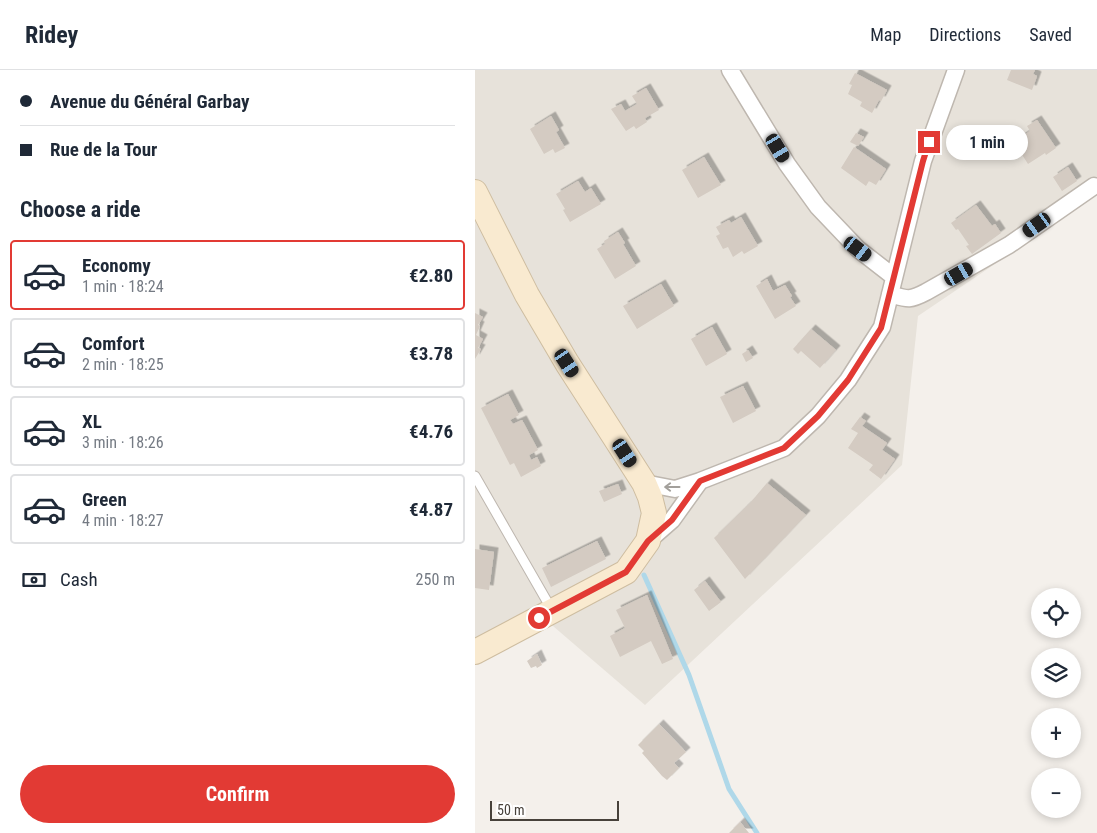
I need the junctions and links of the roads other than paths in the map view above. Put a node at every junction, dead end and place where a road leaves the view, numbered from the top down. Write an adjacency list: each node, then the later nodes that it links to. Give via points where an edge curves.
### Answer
1 (730, 70): 5 (street, via 787,164 818,207 858,249)
2 (956, 70): 5 (street, via 923,161)
3 (1094, 186): 6 (street, via 1009,245 917,297 906,299)
4 (475, 192): 9 (main road, via 527,296)
5 (894, 277): 6 (street)
6 (890, 294): 8 (street, via 881,328 848,380 818,416 784,448)
7 (475, 476): 11 (lane)
8 (700, 481): 9 (street, one-way to 9, via 675,489); 10 (street, via 672,520)
9 (645, 483): 10 (main road, via 654,512)
10 (648, 541): 11 (main road, via 626,572)
11 (552, 611): 12 (main road)
12 (475, 652)

